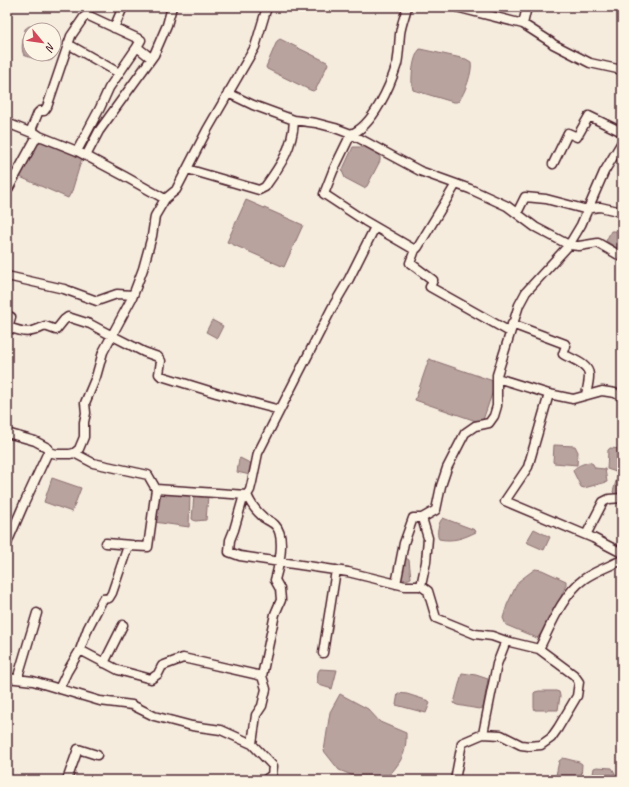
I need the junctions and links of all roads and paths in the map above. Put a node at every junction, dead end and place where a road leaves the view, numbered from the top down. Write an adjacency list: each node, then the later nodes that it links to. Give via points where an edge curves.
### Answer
1 (123, 7): 8 (street)
2 (172, 7): 11 (street, via 168,25)
3 (267, 7): 14 (street, via 255,47)
4 (407, 7): 18 (street, via 400,32 397,64 388,86 376,110 358,132)
5 (456, 7): 7 (street)
6 (527, 7): 7 (street)
7 (522, 24): 12 (street, via 590,63)
8 (114, 28): 9 (street, via 87,15); 10 (street, via 141,40)
9 (68, 44): 13 (street); 19 (street, via 47,107 38,113 31,130)
10 (137, 47): 11 (street); 13 (street)
11 (152, 58): 22 (street, via 103,126)
12 (622, 70)
13 (119, 73): 21 (street)
14 (228, 93): 15 (street); 24 (street)
15 (294, 120): 18 (street, via 316,123); 24 (street, via 294,133 288,151 265,187 259,190)
16 (7, 123): 19 (street)
17 (622, 132): 23 (street, via 589,116 577,137 568,133)
18 (351, 134): 25 (street, via 420,171); 31 (street, via 332,171 324,194)
19 (39, 137): 21 (street); 26 (street)
20 (622, 142): 28 (street, via 604,172)
21 (77, 151): 22 (street)
22 (86, 156): 27 (street)
23 (553, 164)
24 (187, 169): 27 (street, via 176,190)
25 (456, 184): 30 (street, via 507,206); 33 (street)
26 (7, 191)
27 (166, 199): 36 (street, via 155,216 152,236)
28 (588, 209): 29 (street, via 600,207); 30 (street, via 525,197); 32 (street)
29 (622, 212)
30 (517, 213): 32 (street, via 535,227)
31 (375, 227): 33 (street); 44 (street)
32 (569, 245): 34 (street, via 598,243); 38 (street, via 526,292)
33 (415, 250): 38 (street, via 410,263 433,280 430,287)
34 (622, 257)
35 (7, 276): 36 (street, via 64,289 97,301 117,294)
36 (133, 295): 39 (street)
37 (7, 315): 39 (street, via 11,317 8,327 22,332 33,332 45,326 56,330 68,317)
38 (511, 328): 40 (street); 42 (street, via 565,344 563,354 588,370)
39 (112, 335): 44 (street, via 158,358 161,361 161,376); 47 (street, via 103,352 85,403 84,436 79,449)
40 (497, 378): 41 (street); 51 (street, via 497,406 494,416 489,423 475,426 465,433 447,468 436,510)
41 (549, 394): 42 (street, via 573,399); 52 (street, via 528,467 505,501)
42 (586, 395): 43 (street, via 602,391)
43 (622, 397)
44 (280, 410): 49 (street, via 258,453 250,490)
45 (7, 433): 46 (street, via 35,441 48,448)
46 (48, 452): 47 (street); 53 (street)
47 (74, 453): 48 (street, via 93,463 148,476)
48 (156, 488): 49 (street); 55 (street)
49 (245, 495): 58 (street, via 252,506 276,525 280,538); 58 (street, via 228,546 229,552 240,556)
50 (622, 498): 52 (street, via 603,502)
51 (422, 518): 60 (street, via 413,518 404,543); 61 (street, via 428,538)
52 (586, 535): 56 (street)
53 (7, 543)
54 (106, 543): 55 (street)
55 (148, 547): 66 (street, via 128,546 112,593 109,598 103,599)
56 (622, 553)
57 (622, 560): 65 (street, via 584,580 571,593)
58 (280, 561): 59 (street); 69 (street, via 275,580 280,589 281,600 275,614)
59 (336, 570): 60 (street); 67 (street)
60 (396, 584): 61 (street)
61 (421, 586): 64 (street, via 428,591 436,618 475,634)
62 (37, 614): 71 (street)
63 (123, 625): 68 (street)
64 (506, 641): 65 (street); 73 (street, via 497,664)
65 (539, 649): 73 (street, via 574,675 579,682 577,696 558,728 542,745 521,745 501,735)
66 (80, 650): 68 (street); 72 (street)
67 (323, 653)
68 (104, 663): 69 (street, via 118,670 151,679 158,674 162,666 183,658)
69 (262, 676): 74 (street, via 266,689 262,706 256,715)
70 (7, 678): 71 (street)
71 (19, 679): 72 (street)
72 (58, 689): 74 (street, via 100,701 132,705 154,716 192,726 221,730)
73 (483, 734): 78 (street, via 462,742)
74 (252, 744): 77 (street, via 273,766 272,775)
75 (97, 754): 76 (street, via 78,749)
76 (67, 780)
77 (265, 780)
78 (455, 780)

